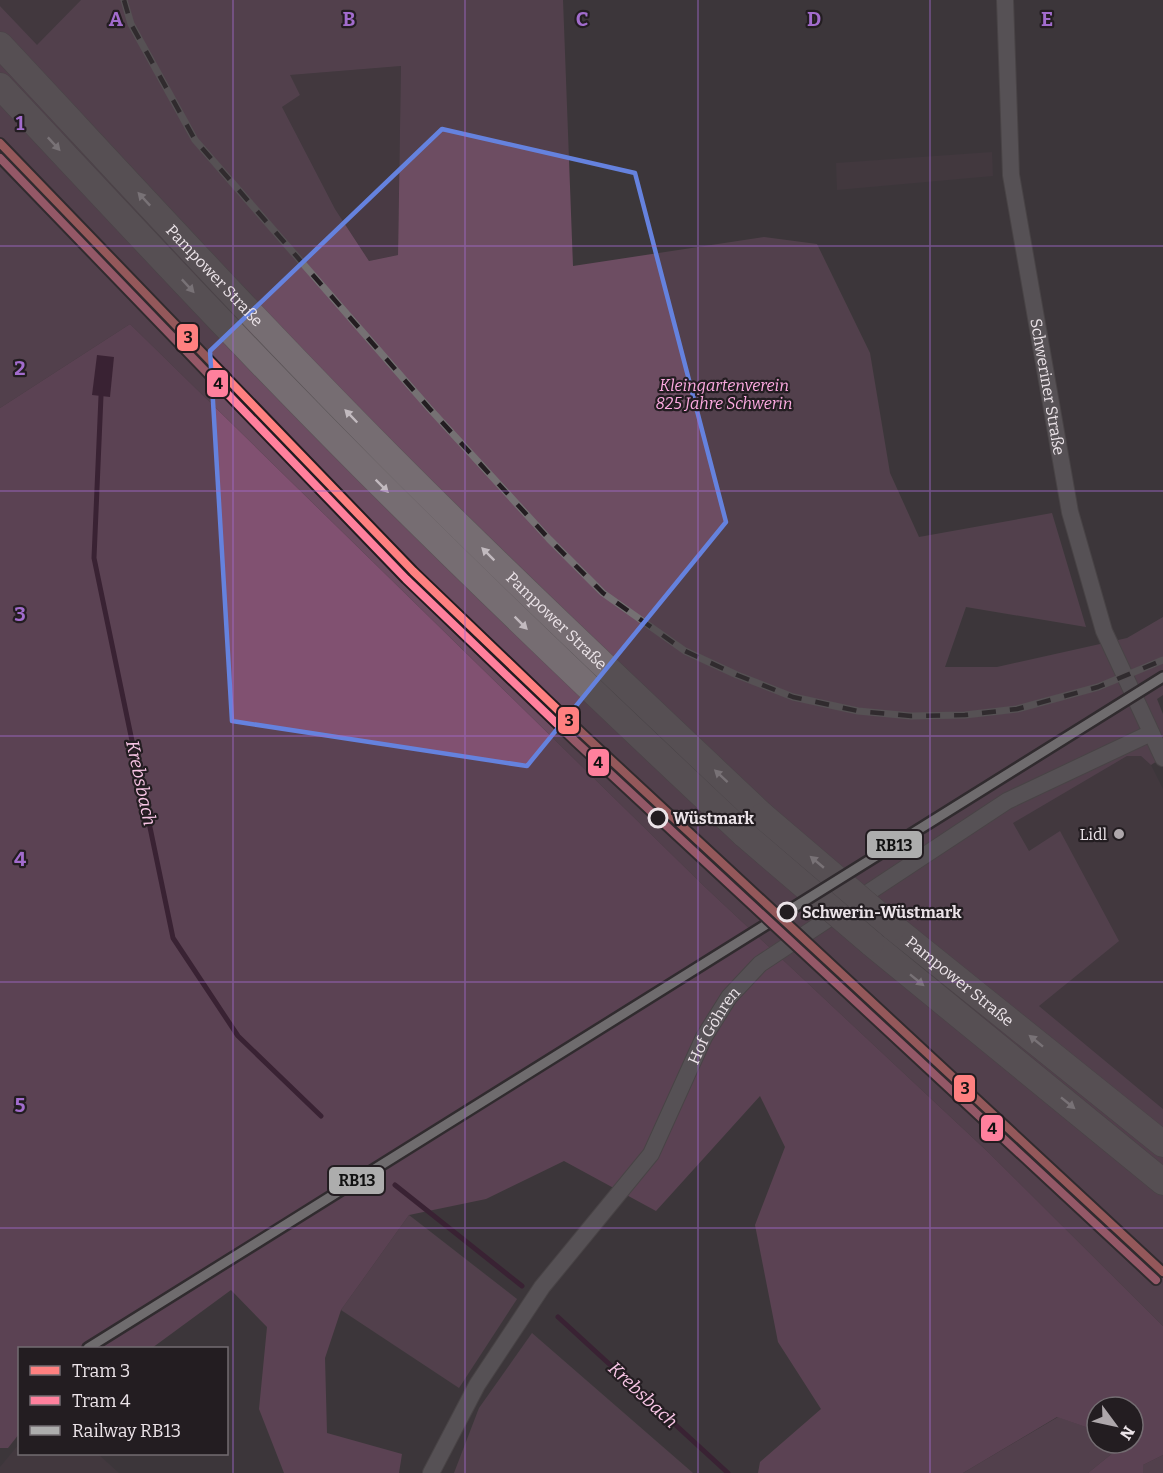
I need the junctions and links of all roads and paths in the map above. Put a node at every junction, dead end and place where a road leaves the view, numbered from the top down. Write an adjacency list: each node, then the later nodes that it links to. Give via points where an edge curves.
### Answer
1 (1005, 0): 4 (street, Schweriner Straße, via 1011,175 1070,512 1104,631)
2 (0, 45): 6 (main road, Pampower Straße, one-way to 2, bridge, via 893,927 763,816 560,625 233,294)
3 (0, 86): 7 (main road, Pampower Straße, one-way to 7, bridge, via 214,315 542,644 745,835)
4 (1151, 733): 5 (street, Schweriner Straße); 8 (street, Hof Göhren, via 1007,801 743,979 704,1037 651,1154 542,1287 477,1385)
5 (1163, 758)
6 (1163, 1144)
7 (1163, 1182)
8 (430, 1473)

